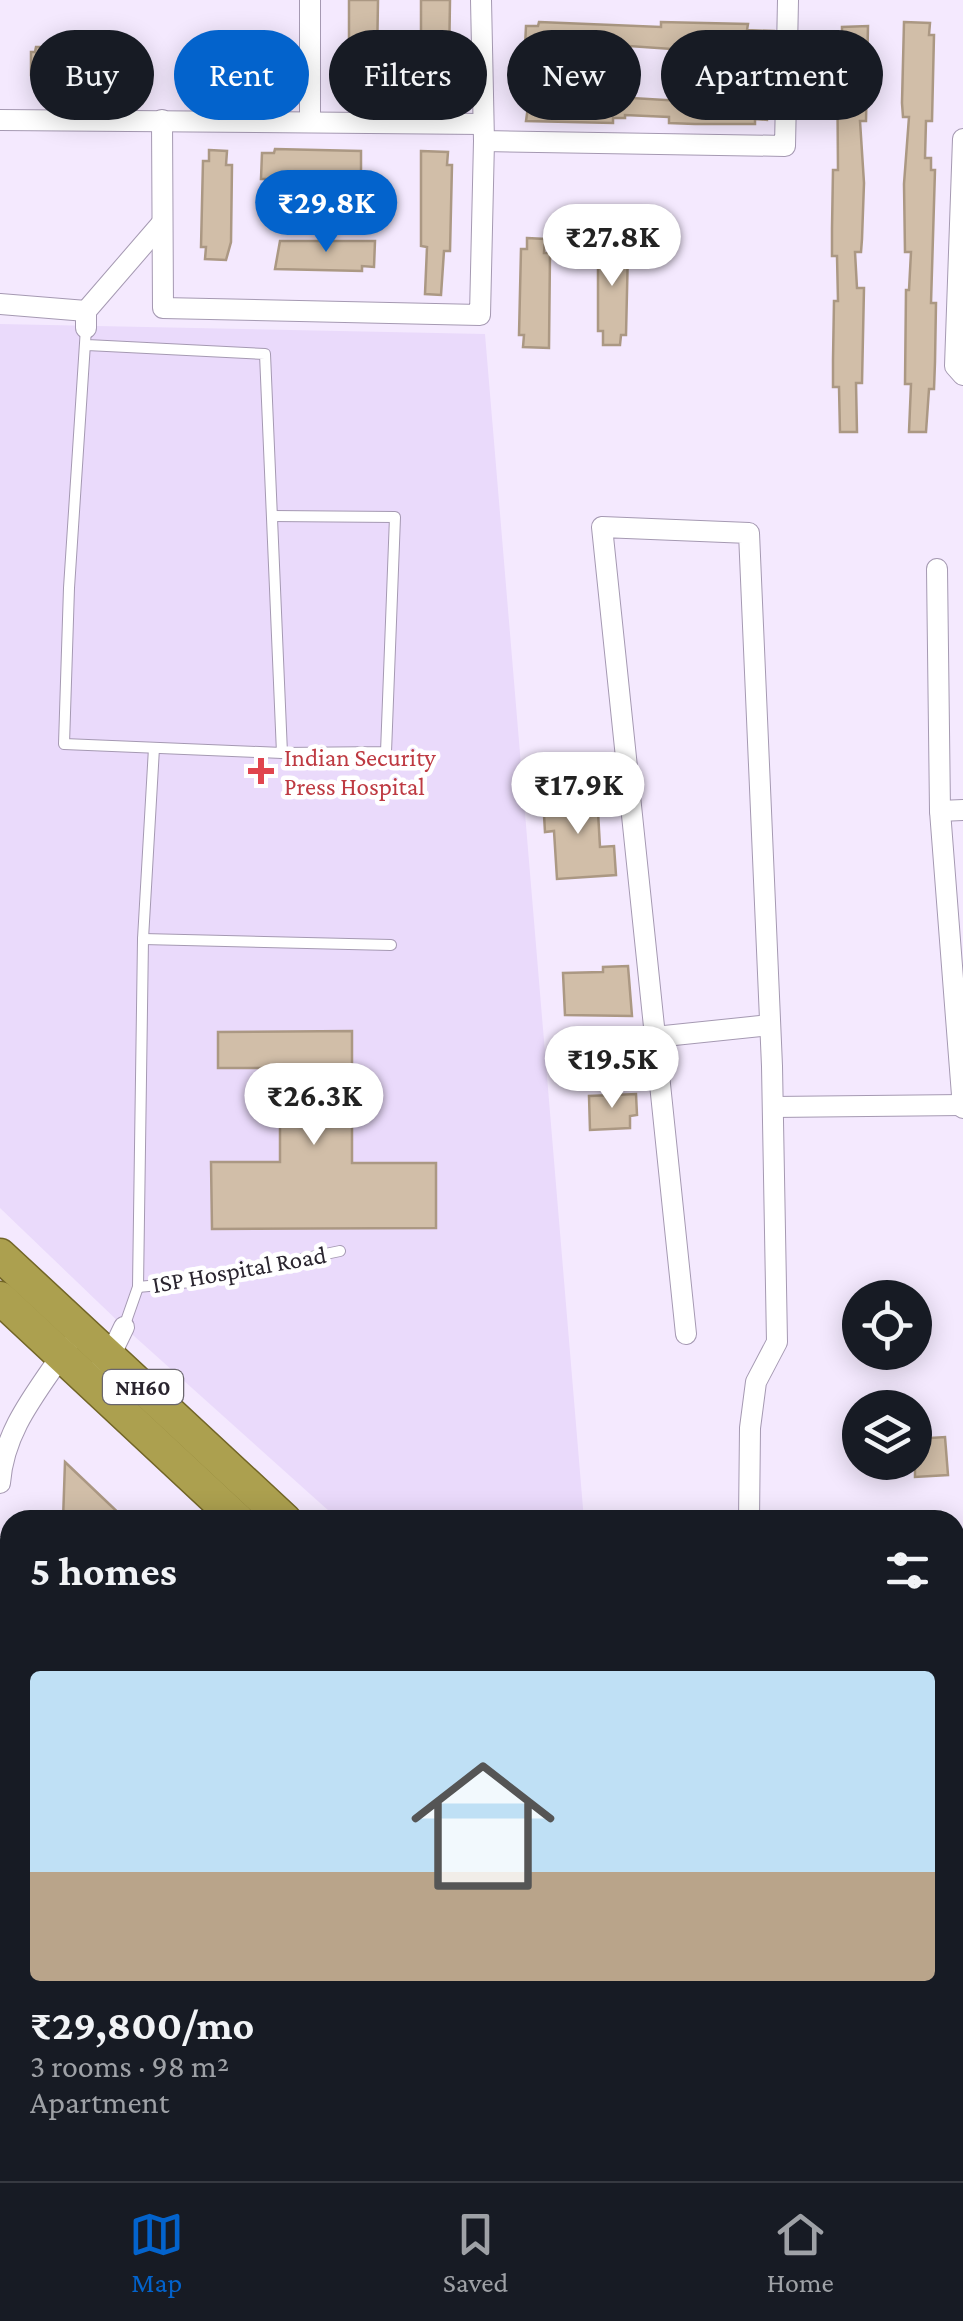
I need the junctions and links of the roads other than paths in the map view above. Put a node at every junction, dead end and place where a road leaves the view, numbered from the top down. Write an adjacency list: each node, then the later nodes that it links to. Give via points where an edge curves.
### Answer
1 (310, 0): 6 (street)
2 (481, 0): 7 (street)
3 (788, 0): 7 (street, via 785,146)
4 (0, 120): 5 (street)
5 (162, 120): 6 (street); 10 (street)
6 (310, 121): 7 (street)
7 (483, 133): 10 (street, via 480,315 162,308)
8 (963, 139): 9 (street)
9 (963, 207): 13 (street, via 955,366)
10 (162, 223): 12 (street)
11 (0, 304): 12 (street)
12 (86, 328): 14 (lane, via 265,354); 16 (lane, via 64,744)
13 (963, 375)
14 (272, 516): 17 (lane); 17 (lane, via 395,518 386,752)
15 (937, 568): 19 (street)
16 (154, 748): 17 (lane); 20 (lane)
17 (282, 753)
18 (963, 810): 19 (street)
19 (940, 811): 24 (street)
20 (143, 940): 21 (lane); 29 (lane)
21 (390, 945)
22 (770, 1025): 23 (street); 23 (street, via 749,533 602,527); 25 (street)
23 (655, 1037): 31 (street)
24 (961, 1050): 26 (street)
25 (773, 1107): 26 (street); 37 (street, via 776,1342 756,1382)
26 (963, 1107)
27 (340, 1251): 29 (lane, ISP Hospital Road)
28 (0, 1255): 32 (highway, NH60)
29 (138, 1287): 33 (lane)
30 (0, 1298): 32 (highway, NH60)
31 (686, 1334)
32 (71, 1341): 33 (highway, NH60); 34 (street, via 21,1412 2,1456)
33 (107, 1355): 35 (highway, NH60); 36 (highway, NH60)
34 (0, 1483)
35 (230, 1510)
36 (274, 1510)
37 (749, 1510)

